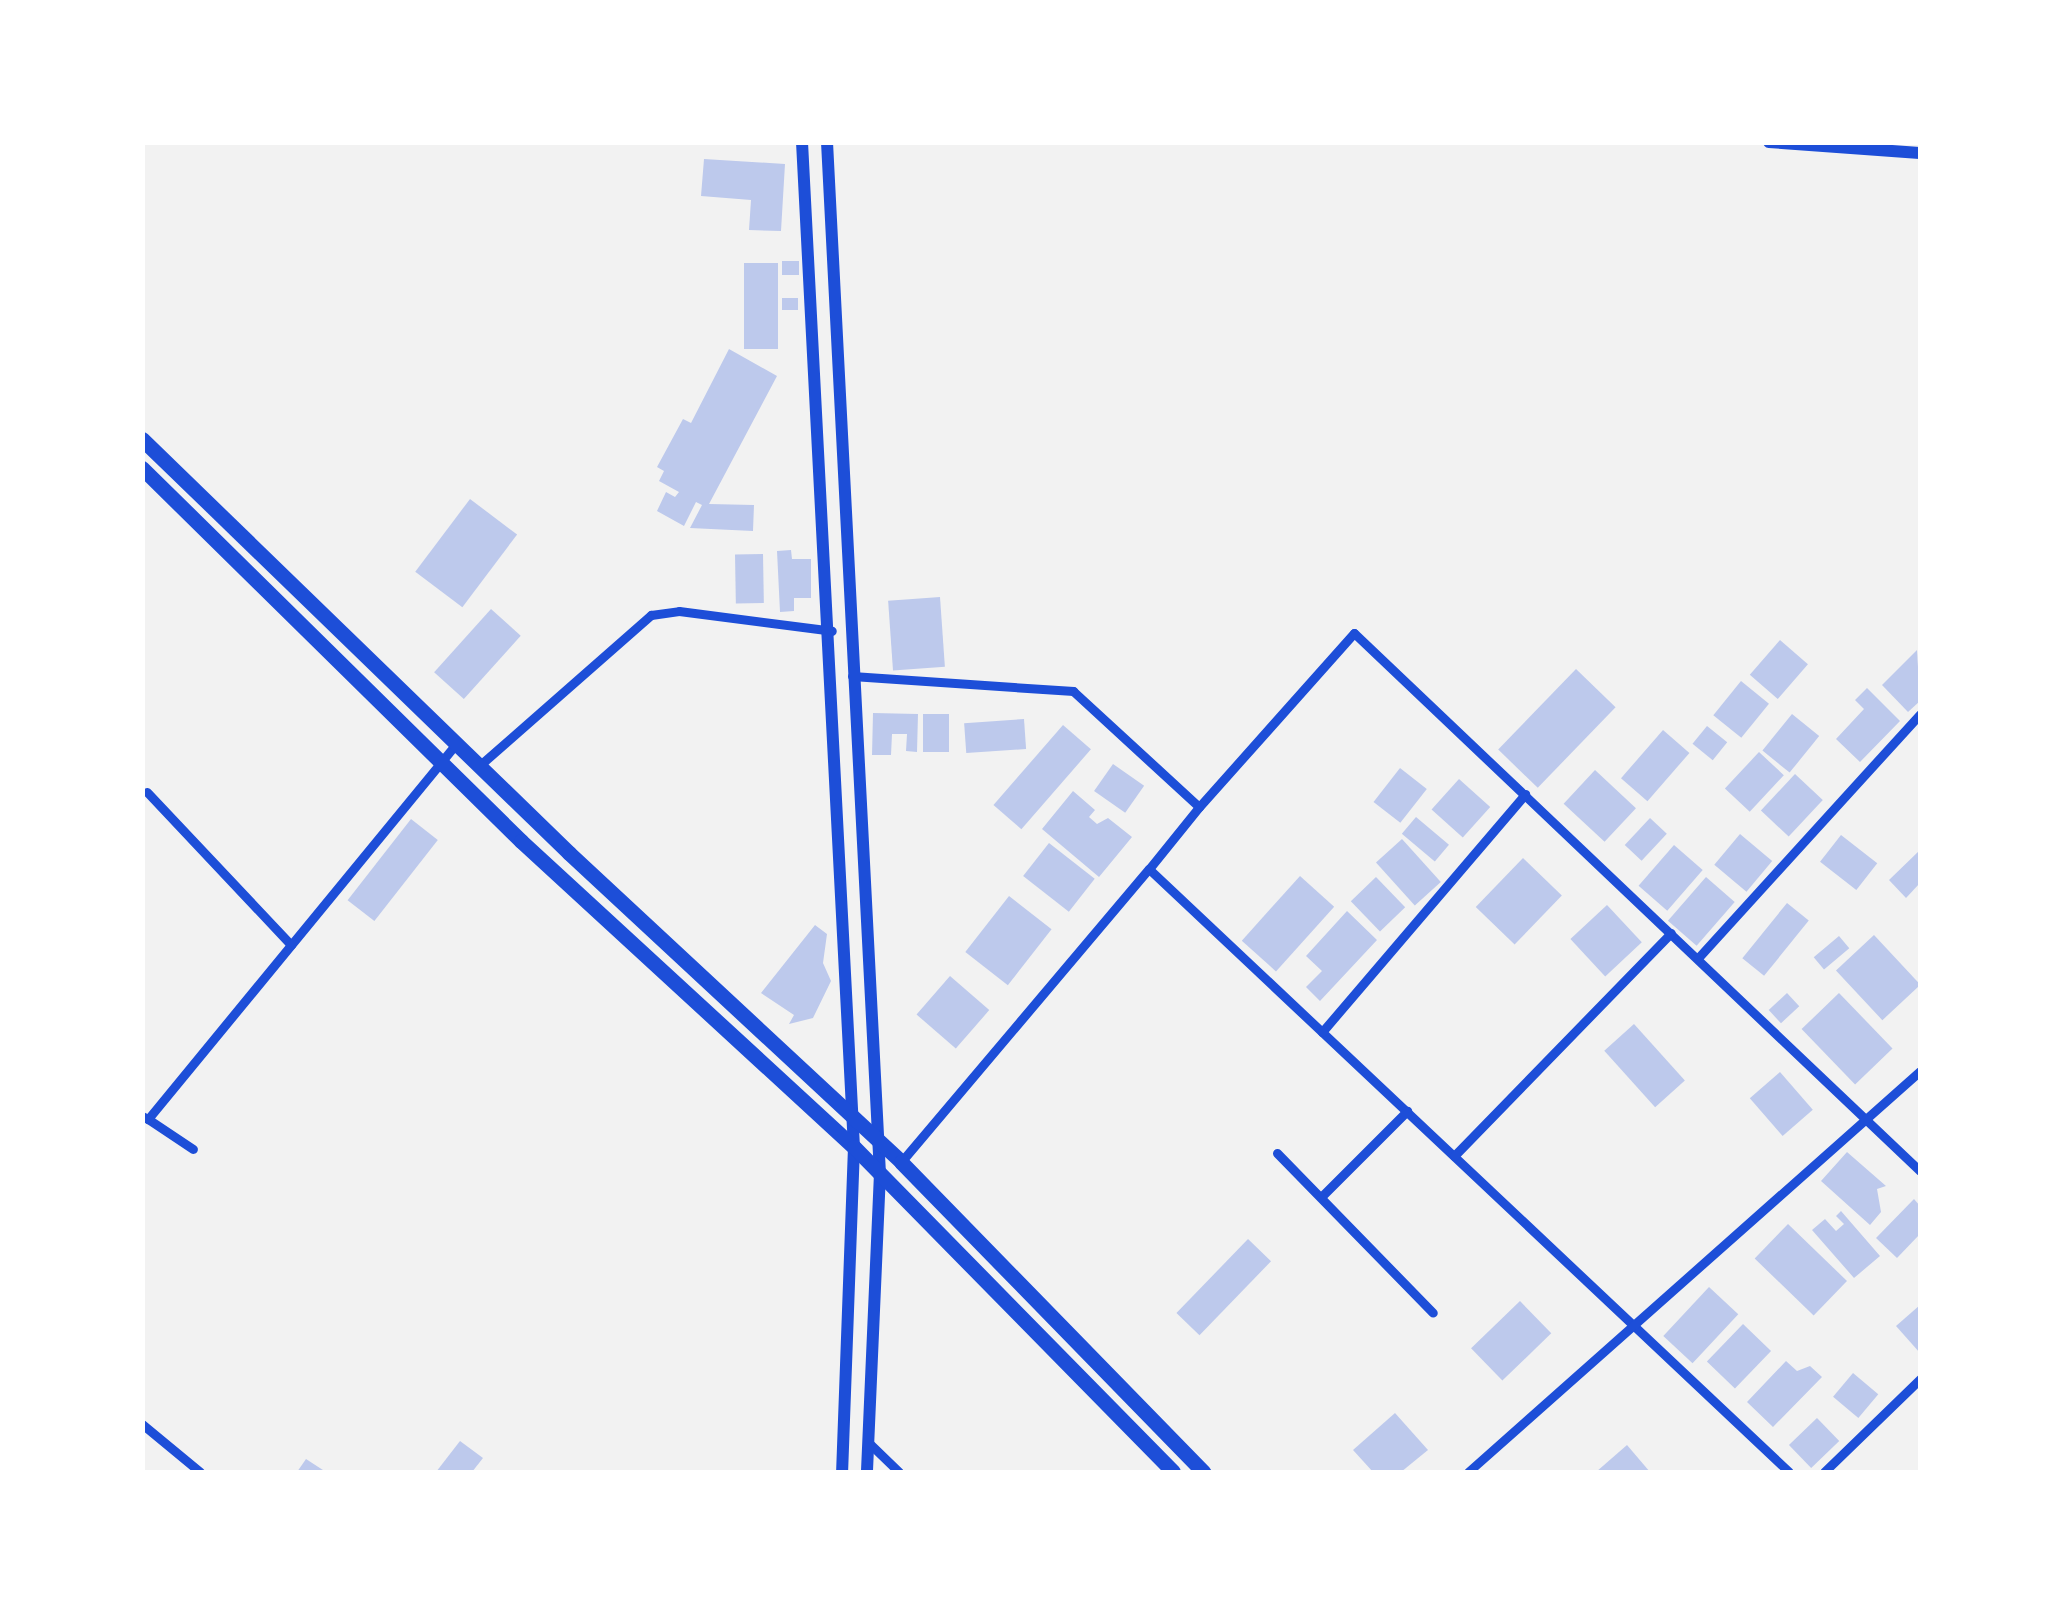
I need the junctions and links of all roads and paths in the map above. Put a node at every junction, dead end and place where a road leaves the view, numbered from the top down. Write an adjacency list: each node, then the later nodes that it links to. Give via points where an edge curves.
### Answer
1 (802, 142): 7 (main road)
2 (827, 142): 8 (main road)
3 (1769, 142): 4 (main road)
4 (1920, 153)
5 (142, 439): 10 (main road)
6 (142, 468): 11 (main road)
7 (832, 631): 12 (street, via 679,610 650,615); 23 (main road)
8 (852, 676): 15 (street, via 1073,691); 26 (main road)
9 (1920, 714): 19 (street)
10 (456, 744): 11 (street); 12 (main road)
11 (439, 760): 18 (street); 27 (main road)
12 (479, 766): 23 (main road)
13 (147, 792): 18 (street)
14 (1525, 794): 15 (street, via 1354,633); 17 (street); 20 (street)
15 (1199, 807): 16 (street)
16 (1149, 868): 20 (street); 31 (street)
17 (1671, 933): 19 (street); 30 (street)
18 (291, 945): 24 (street)
19 (1698, 958): 25 (street)
20 (1322, 1032): 22 (street)
21 (1920, 1071): 25 (street)
22 (1407, 1111): 30 (street); 34 (street)
23 (852, 1115): 26 (main road); 27 (main road)
24 (145, 1118): 28 (street)
25 (1870, 1118): 32 (street); 36 (street)
26 (874, 1136): 31 (main road); 33 (main road)
27 (854, 1146): 33 (main road); 41 (main road)
28 (194, 1149)
29 (1277, 1152): 34 (street)
30 (1454, 1156): 36 (street)
31 (901, 1162): 45 (main road)
32 (1920, 1171)
33 (880, 1173): 39 (main road); 44 (main road)
34 (1321, 1198): 35 (street)
35 (1433, 1313)
36 (1635, 1326): 46 (street); 47 (street)
37 (1920, 1379): 48 (street)
38 (142, 1424): 40 (street)
39 (868, 1442): 42 (main road); 43 (street)
40 (200, 1472)
41 (842, 1472)
42 (867, 1472)
43 (899, 1472)
44 (1173, 1472)
45 (1203, 1472)
46 (1468, 1472)
47 (1789, 1472)
48 (1824, 1472)

